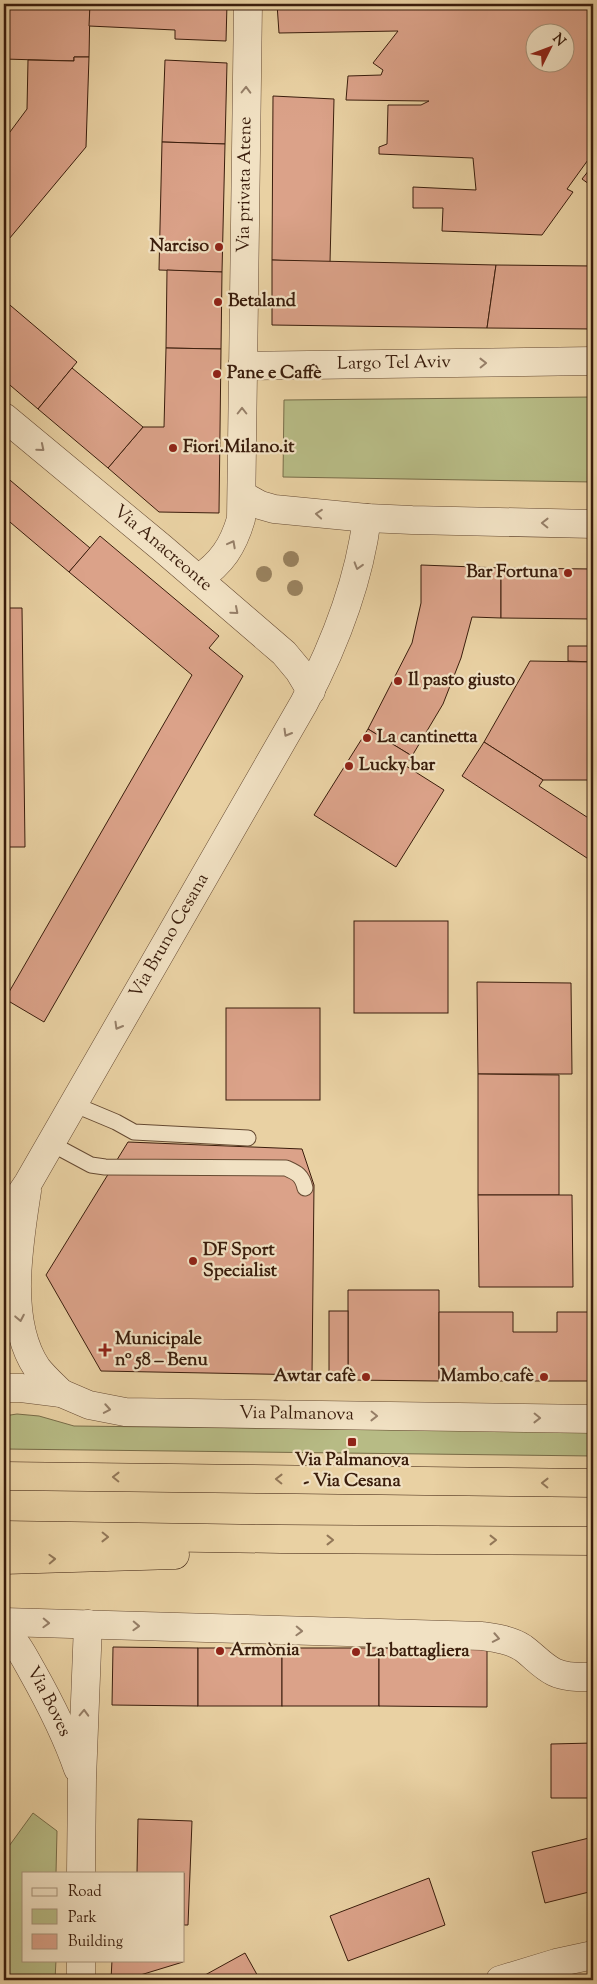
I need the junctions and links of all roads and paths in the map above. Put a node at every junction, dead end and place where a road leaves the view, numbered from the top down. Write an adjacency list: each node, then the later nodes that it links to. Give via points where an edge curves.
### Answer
1 (248, 4): 3 (street, Via privata Atene, one-way to 1)
2 (593, 361): 3 (street, Largo Tel Aviv, one-way to 2)
3 (242, 366): 5 (street, one-way to 3)
4 (4, 417): 8 (street, Via Anacreonte, one-way to 8)
5 (242, 495): 6 (street, one-way to 5, via 274,509); 8 (street, one-way to 5, via 222,559 233,544 241,519)
6 (367, 518): 7 (street, one-way to 6); 9 (street, one-way to 9, via 360,562)
7 (593, 524)
8 (198, 579): 9 (street, Via Anacreonte, one-way to 9, via 284,653)
9 (311, 691): 10 (street, Via Bruno Cesana, one-way to 10)
10 (73, 1104): 11 (lane, via 134,1132); 12 (street, Via Bruno Cesana)
11 (248, 1138)
12 (50, 1144): 13 (street, Via Bruno Cesana); 14 (lane, via 90,1165 105,1167 286,1168 298,1173)
13 (28, 1183): 15 (street, Via Bruno Cesana); 17 (street, Via Bruno Cesana, one-way to 17, via 16,1280 19,1311 25,1343 32,1358)
14 (305, 1188)
15 (4, 1218)
16 (4, 1388): 17 (street, Via Palmanova)
17 (61, 1393): 18 (street, Via Palmanova, one-way to 18, via 89,1405 125,1412)
18 (593, 1419)
19 (4, 1476): 20 (highway, one-way to 19)
20 (593, 1483)
21 (4, 1535): 22 (highway, one-way to 22)
22 (282, 1540): 23 (highway, one-way to 23); 24 (highway, one-way to 22, via 239,1554)
23 (593, 1541)
24 (4, 1560)
25 (4, 1622): 26 (street, one-way to 26)
26 (88, 1624): 28 (street, one-way to 28, via 482,1636 516,1645 556,1673); 29 (street, Via Boves, one-way to 26)
27 (4, 1631): 29 (street, Via Boves, via 18,1646 42,1689 62,1728)
28 (593, 1677)
29 (82, 1780): 30 (street, Via Boves)
30 (81, 1872)
31 (593, 1955): 34 (street)
32 (81, 1962): 33 (street)
33 (81, 1980)
34 (500, 1980)

